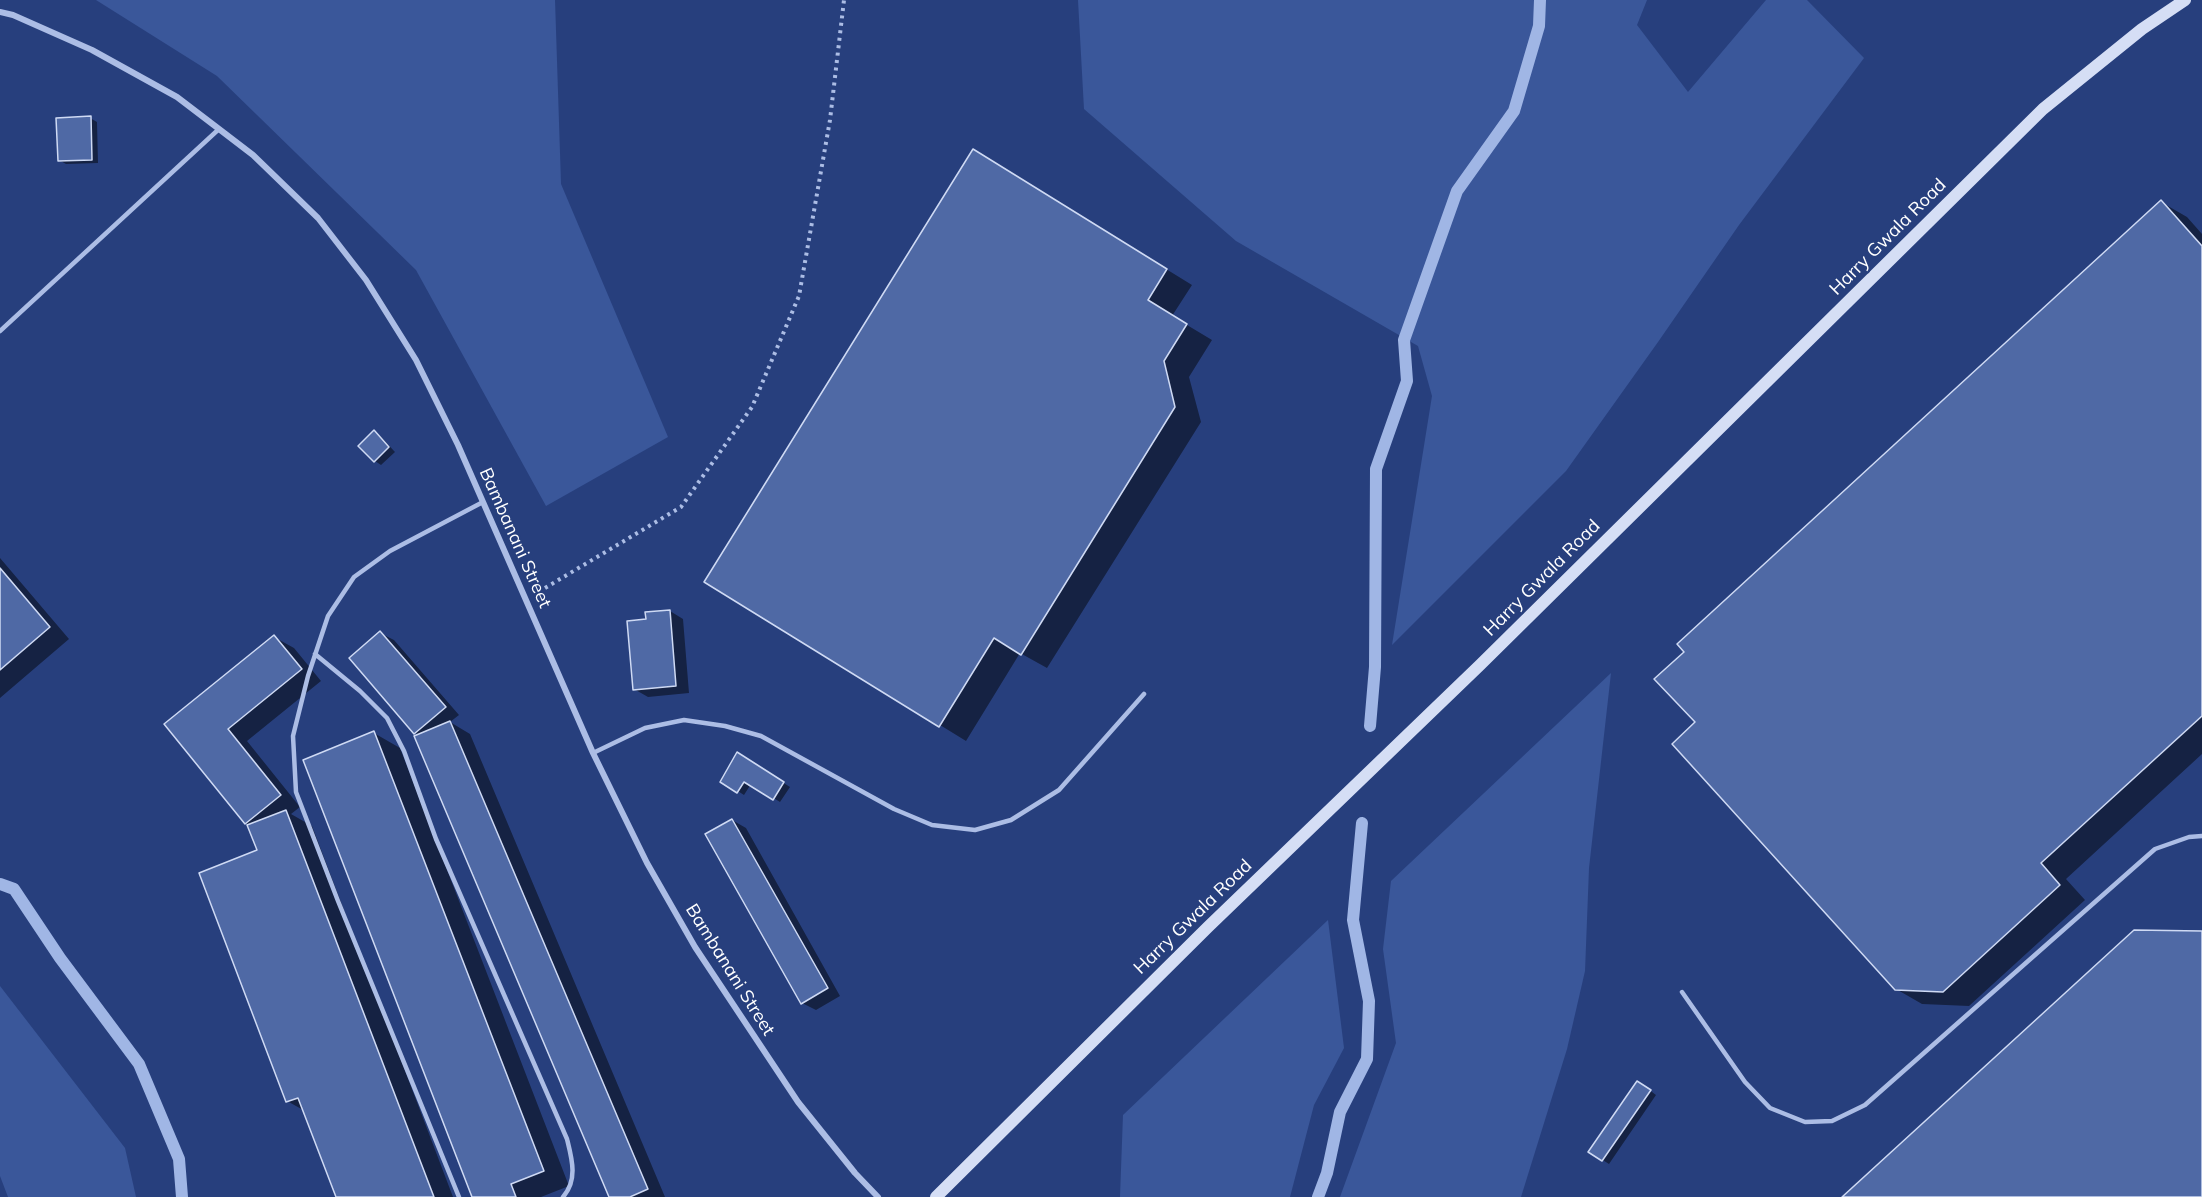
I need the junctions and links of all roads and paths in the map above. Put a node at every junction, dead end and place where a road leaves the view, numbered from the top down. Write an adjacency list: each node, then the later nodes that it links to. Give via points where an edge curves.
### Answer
1 (844, 0): 7 (path, via 830,120 799,296 752,407 681,507)
2 (2185, 0): 16 (main road, Harry Gwala Road, via 2142,29 2043,109)
3 (0, 12): 4 (street, Bambanani Street, via 92,50 177,97)
4 (219, 129): 5 (lane); 6 (street, Bambanani Street, via 253,154 318,218 366,280 416,360)
5 (0, 331)
6 (483, 502): 7 (street, Bambanani Street); 8 (lane, via 390,551 354,577 328,616)
7 (526, 600): 10 (street, Bambanani Street)
8 (315, 654): 13 (lane, via 293,736 296,792); 14 (lane, via 387,718 404,751 436,839 567,1139 574,1166)
9 (1144, 694): 10 (lane, via 1059,790 1011,819 975,830 932,825 894,809 761,736 725,726 684,720 645,728)
10 (593, 753): 15 (street, Bambanani Street, via 647,863 695,947 798,1102)
11 (2202, 836): 12 (lane, via 2156,849 1865,1105 1832,1121 1805,1122 1770,1108 1745,1082)
12 (1682, 992)
13 (459, 1197)
14 (563, 1197)
15 (878, 1197)
16 (936, 1197)

